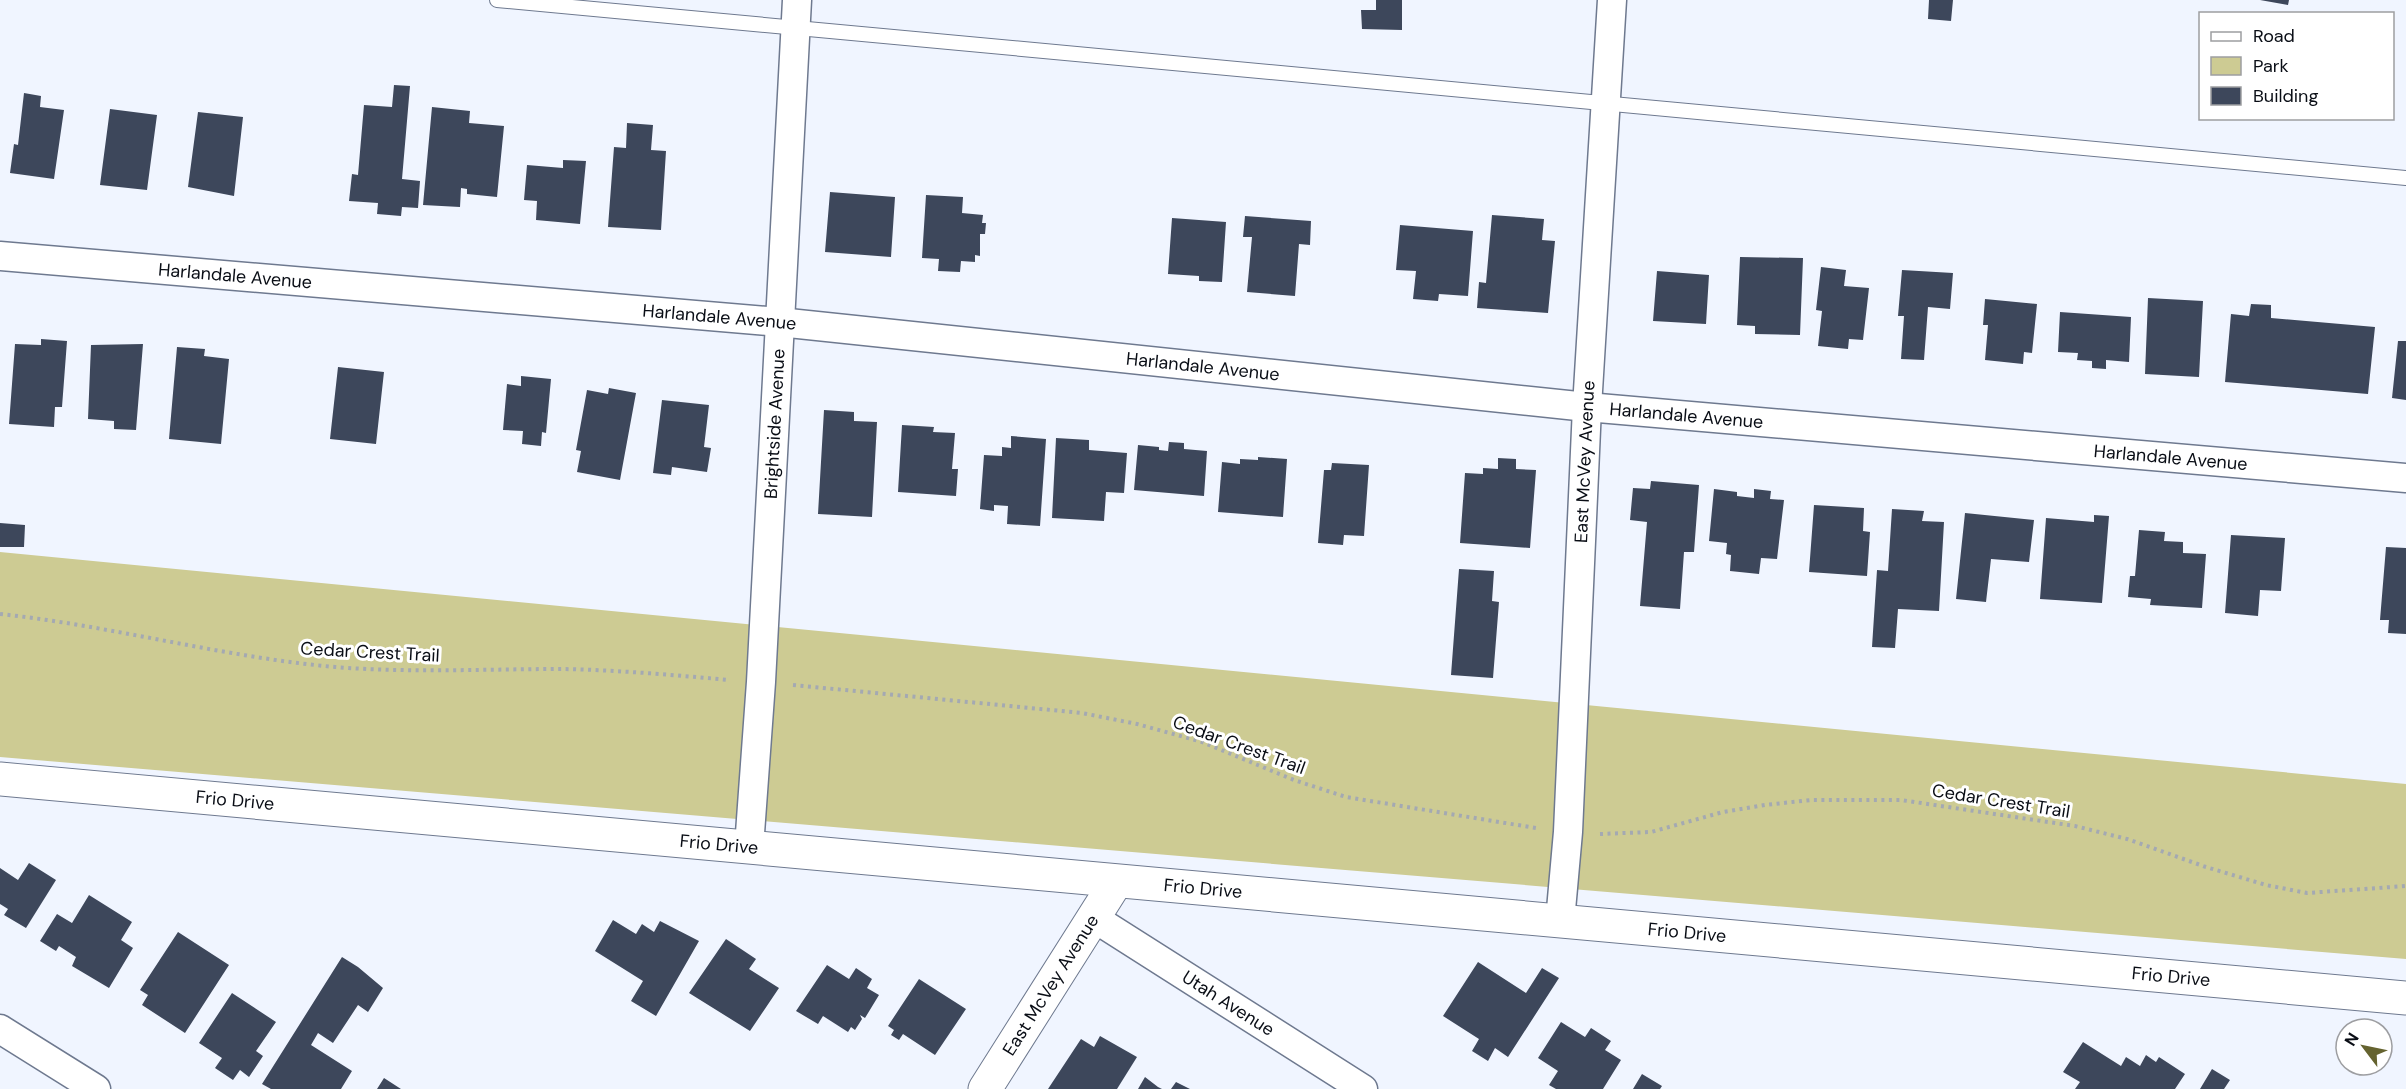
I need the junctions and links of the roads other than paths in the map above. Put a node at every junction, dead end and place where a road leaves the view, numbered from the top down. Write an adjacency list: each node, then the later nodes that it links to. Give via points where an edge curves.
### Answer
1 (497, 0): 4 (lane)
2 (797, 0): 4 (street, Brightside Avenue)
3 (1612, 0): 5 (street, East McVey Avenue)
4 (796, 28): 5 (lane); 8 (street, Brightside Avenue)
5 (1605, 103): 6 (lane); 9 (street, East McVey Avenue)
6 (2406, 178)
7 (0, 256): 8 (street, Harlandale Avenue)
8 (779, 322): 9 (street, Harlandale Avenue); 12 (street, Brightside Avenue)
9 (1587, 407): 10 (street, Harlandale Avenue); 15 (street, East McVey Avenue, via 1568,832)
10 (2406, 478)
11 (0, 779): 12 (street, Frio Drive)
12 (749, 847): 13 (street, Frio Drive)
13 (1116, 882): 14 (street, East McVey Avenue); 15 (street, Frio Drive)
14 (1094, 918): 19 (street, East McVey Avenue); 20 (street, Utah Avenue)
15 (1560, 921): 16 (street, Frio Drive)
16 (2406, 998)
17 (0, 1029): 18 (street)
18 (96, 1089)
19 (985, 1089)
20 (1363, 1089)

